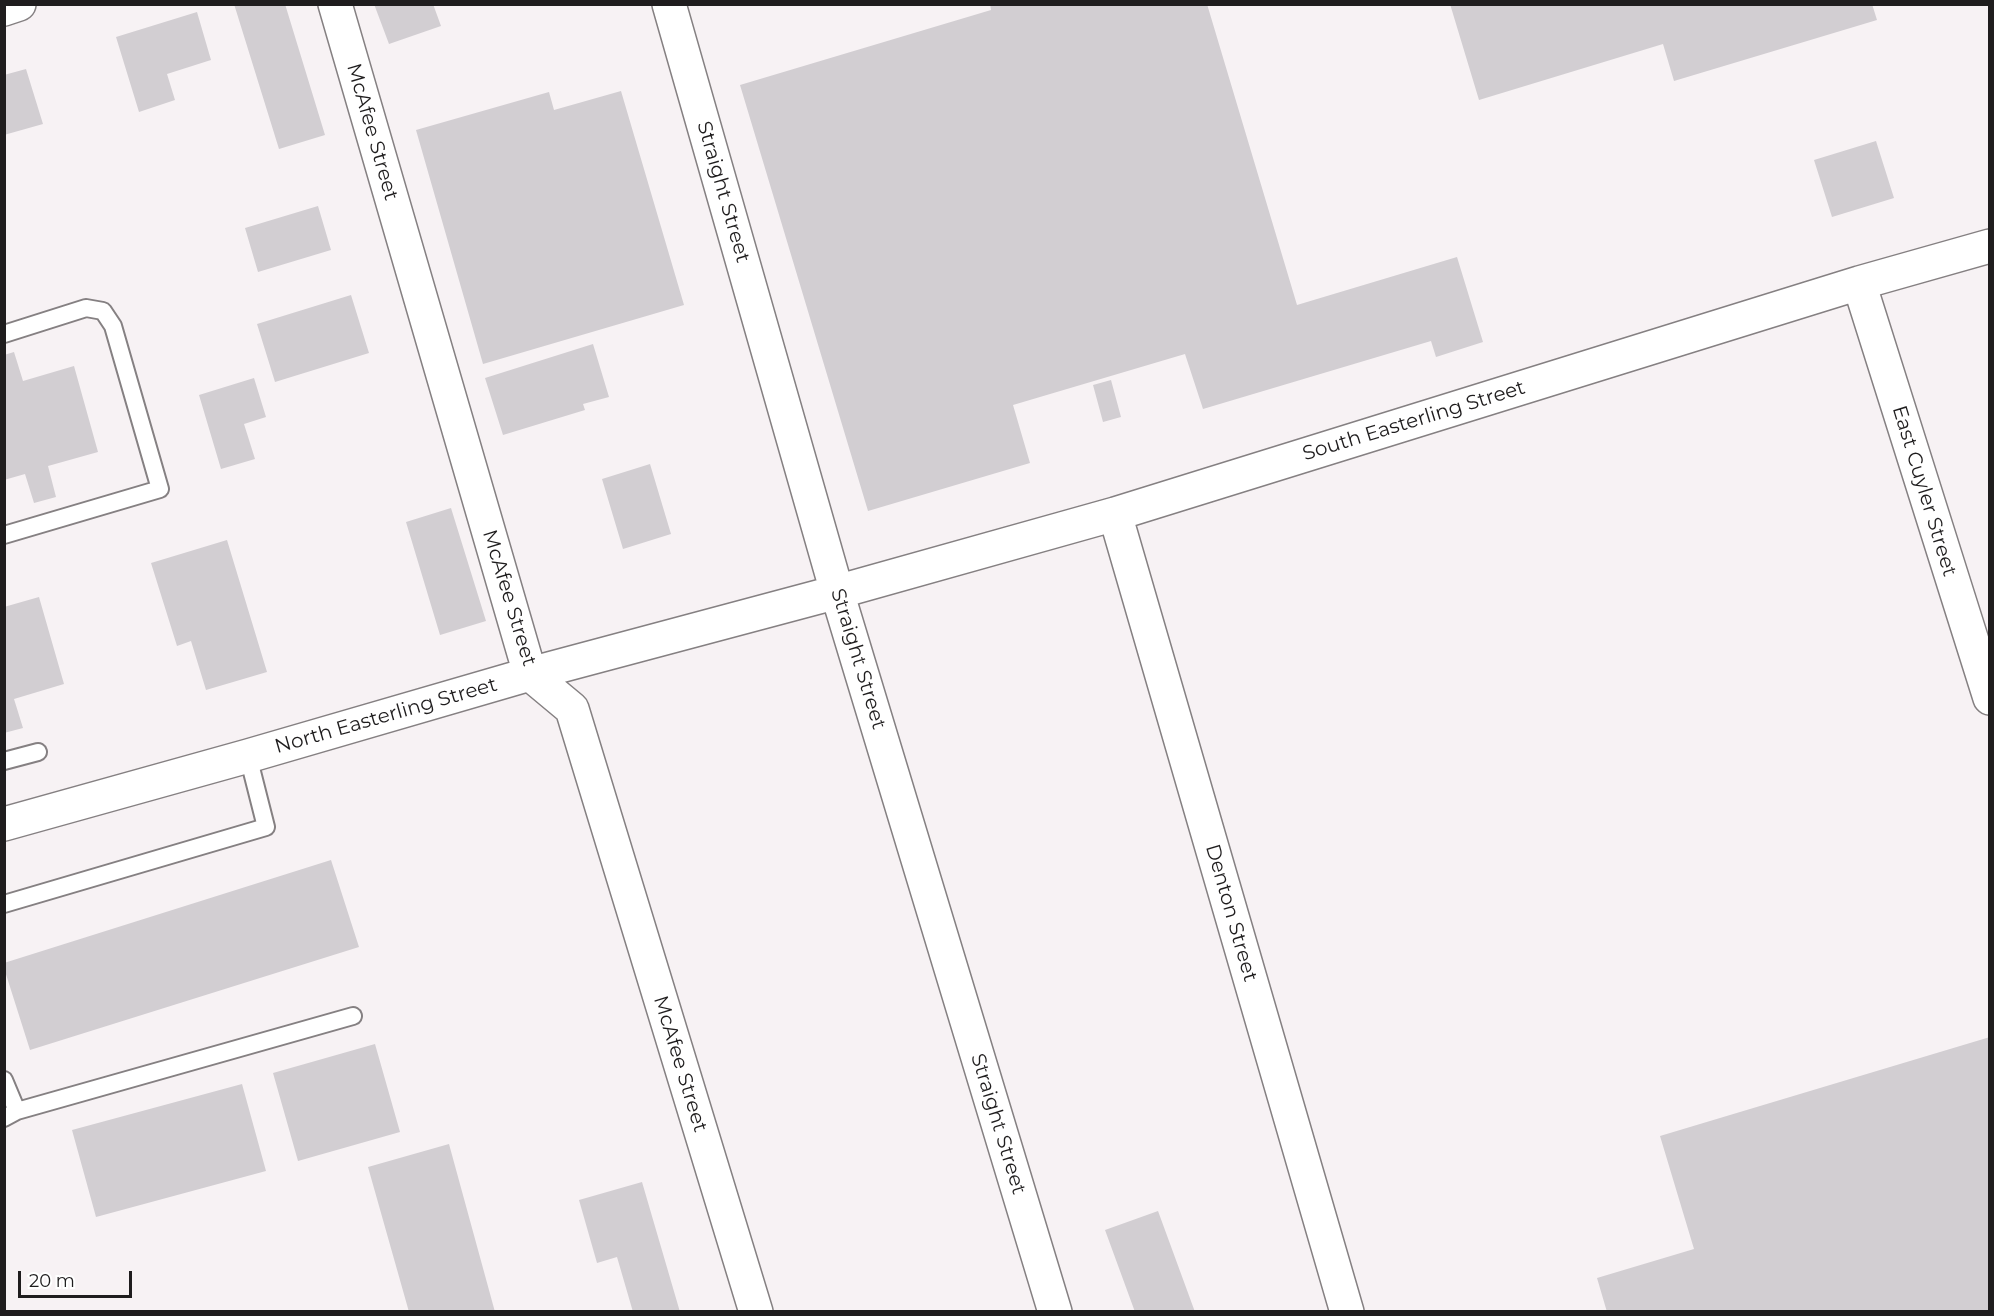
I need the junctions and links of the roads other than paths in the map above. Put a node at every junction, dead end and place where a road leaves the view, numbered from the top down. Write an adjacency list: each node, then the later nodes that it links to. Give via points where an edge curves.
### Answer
1 (19, 4): 4 (street)
2 (335, 4): 11 (street, McAfee Street)
3 (669, 4): 10 (street, Straight Street)
4 (4, 9)
5 (1989, 246): 6 (street, South Easterling Street)
6 (1859, 283): 8 (street, South Easterling Street); 12 (street, East Cuyler Street)
7 (4, 334): 9 (lane, via 86,308 103,311 113,326 160,489)
8 (1115, 514): 10 (street, South Easterling Street); 23 (street, Denton Street)
9 (4, 535)
10 (837, 592): 11 (street, North Easterling Street); 22 (street, Straight Street)
11 (530, 674): 14 (street, North Easterling Street); 21 (street, McAfee Street, via 572,709)
12 (1989, 698)
13 (38, 752): 15 (lane)
14 (248, 756): 16 (street, North Easterling Street); 17 (lane, via 266,826)
15 (4, 761)
16 (4, 824)
17 (4, 904)
18 (353, 1016): 20 (lane)
19 (4, 1080): 20 (lane)
20 (11, 1114)
21 (756, 1311)
22 (1054, 1311)
23 (1347, 1311)

